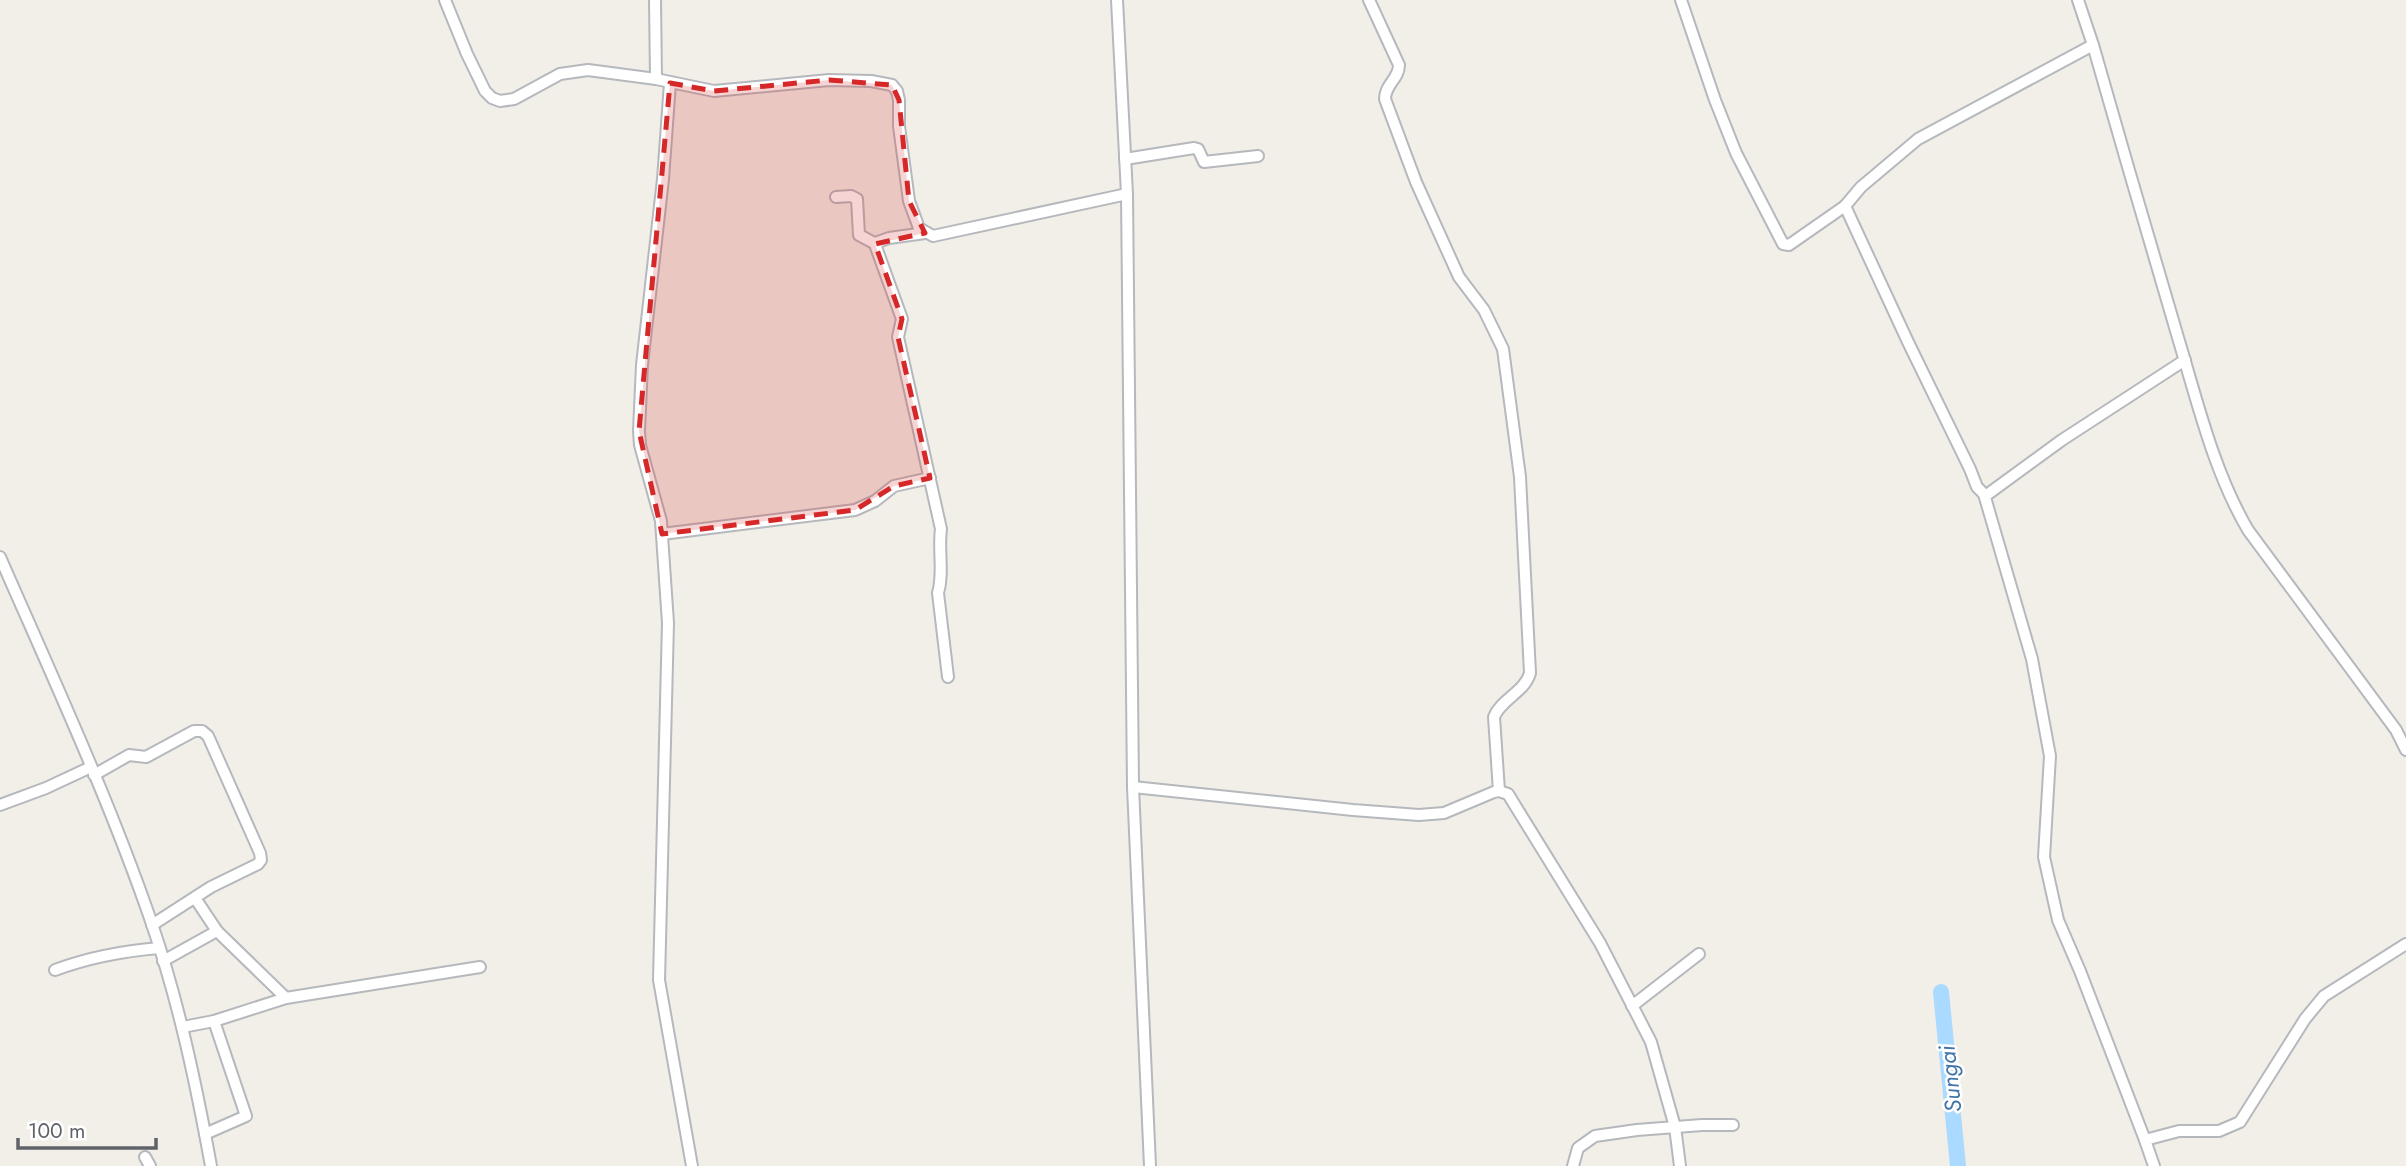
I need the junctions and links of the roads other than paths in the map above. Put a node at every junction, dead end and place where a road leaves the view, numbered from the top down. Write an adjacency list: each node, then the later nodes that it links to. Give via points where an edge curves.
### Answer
1 (445, 0): 8 (street, via 475,72 496,100 514,99 560,74 576,71)
2 (655, 0): 8 (street)
3 (1117, 0): 11 (street)
4 (1369, 0): 27 (street, via 1399,65 1385,99 1416,182 1459,277 1484,310 1503,349 1520,477 1530,673 1494,717)
5 (1681, 0): 14 (street, via 1736,153 1783,244 1789,245)
6 (2078, 0): 7 (street)
7 (2093, 45): 14 (street, via 1918,139); 17 (street)
8 (656, 79): 9 (street)
9 (670, 83): 15 (street, via 715,91 829,80 892,85 898,94 909,201); 20 (street, via 639,431)
10 (1258, 156): 11 (street, via 1204,162 1194,148)
11 (1125, 159): 12 (street)
12 (1127, 194): 15 (street, via 935,236); 26 (street)
13 (836, 197): 16 (street, via 857,199 859,235)
14 (1845, 206): 19 (street)
15 (925, 233): 16 (street)
16 (876, 244): 18 (street, via 902,318 898,337)
17 (2185, 360): 19 (street); 23 (street, via 2234,507)
18 (930, 478): 20 (street, via 894,486 855,510); 22 (street, via 941,531 938,593)
19 (1984, 494): 45 (street, via 2032,659 2050,756 2044,857 2058,920)
20 (662, 534): 47 (street, via 668,623 659,979)
21 (0, 557): 25 (street)
22 (948, 677)
23 (2401, 728): 24 (street)
24 (2406, 750)
25 (92, 771): 28 (street); 29 (street, via 129,755 146,757 194,732 208,736 261,860); 30 (street)
26 (1133, 787): 27 (street, via 1419,815 1444,813); 48 (street)
27 (1499, 791): 39 (street, via 1508,794 1553,866)
28 (0, 805)
29 (195, 898): 30 (street); 31 (street)
30 (152, 925): 33 (street)
31 (217, 931): 35 (street); 38 (street)
32 (2406, 944): 45 (street, via 2324,996 2240,1122 2219,1131 2179,1131)
33 (159, 948): 35 (street); 37 (street, via 113,952)
34 (1699, 954): 39 (street)
35 (163, 961): 41 (street)
36 (480, 967): 38 (street)
37 (55, 970)
38 (286, 998): 40 (street)
39 (1632, 1006): 43 (street, via 1651,1042)
40 (214, 1021): 41 (street); 44 (street, via 246,1116)
41 (183, 1027): 44 (street)
42 (1733, 1125): 43 (street)
43 (1675, 1127): 49 (street, via 1595,1136 1578,1148); 50 (street)
44 (205, 1134): 46 (street)
45 (2145, 1140): 51 (street)
46 (211, 1166)
47 (692, 1166)
48 (1150, 1166)
49 (1573, 1166)
50 (1680, 1166)
51 (2154, 1166)

